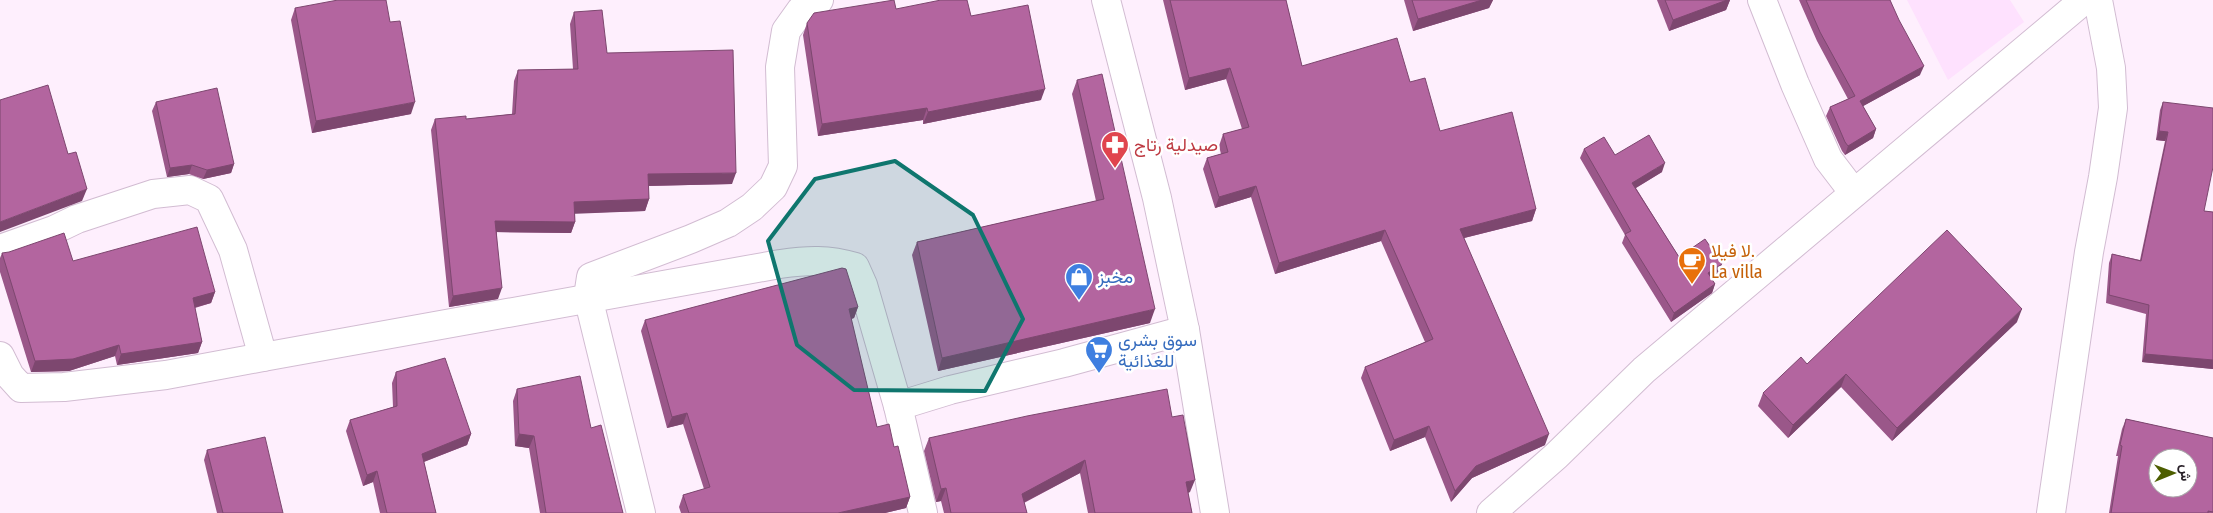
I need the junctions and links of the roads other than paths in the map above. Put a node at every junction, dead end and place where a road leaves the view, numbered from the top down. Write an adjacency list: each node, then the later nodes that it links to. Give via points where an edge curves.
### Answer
1 (819, 0): 8 (street, via 802,10 786,30 780,67 783,166 773,187 728,223 591,277)
2 (1106, 0): 9 (street, via 1157,198)
3 (1762, 0): 6 (street, via 1828,159)
4 (2084, 0): 6 (street)
5 (2098, 0): 17 (street, via 2111,68 2113,108 2088,252)
6 (1854, 193): 16 (street, via 1644,370 1556,456)
7 (0, 248): 11 (street, via 152,194 190,190 209,199 233,250)
8 (588, 297): 11 (street); 12 (street, via 806,260 834,261 855,267); 13 (street)
9 (1185, 330): 12 (street); 15 (street)
10 (0, 356): 11 (street, via 10,376 21,388 166,375)
11 (262, 357)
12 (898, 406): 14 (street)
13 (641, 513)
14 (923, 513)
15 (1215, 513)
16 (1491, 513)
17 (2050, 513)

